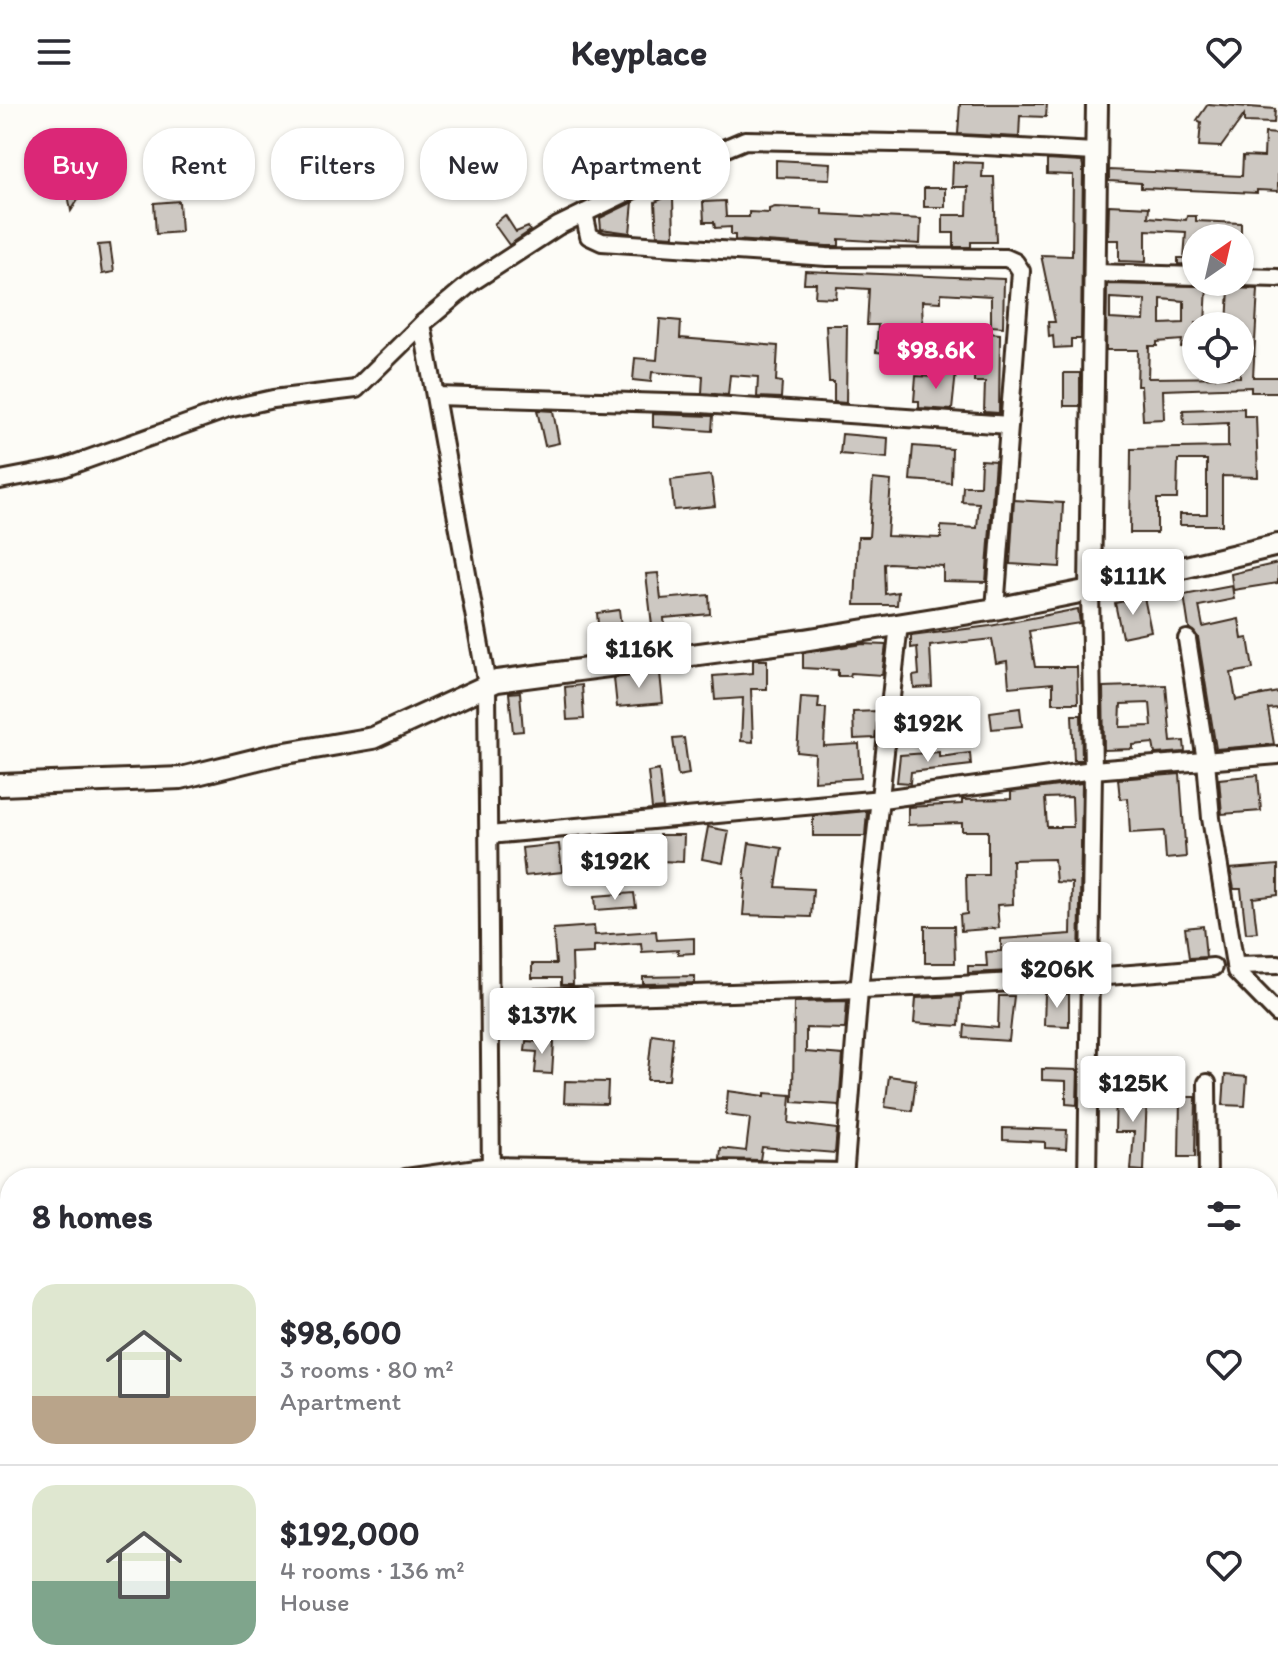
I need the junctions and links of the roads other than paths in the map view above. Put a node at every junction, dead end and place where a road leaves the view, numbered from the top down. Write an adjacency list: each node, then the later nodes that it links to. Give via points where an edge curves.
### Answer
1 (1097, 104): 2 (street)
2 (1095, 152): 3 (street, via 745,140); 4 (street)
3 (584, 213): 8 (street, via 472,282); 10 (street, via 589,236 602,242 827,257 1015,262 1021,271)
4 (1095, 273): 5 (street); 13 (street)
5 (1182, 276)
6 (1254, 277): 7 (street)
7 (1278, 278)
8 (422, 324): 9 (street); 11 (street, via 356,389 228,409 63,468)
9 (436, 396): 10 (street, via 701,404); 17 (street)
10 (1009, 425): 14 (street)
11 (0, 480)
12 (1278, 545): 13 (street)
13 (1090, 590): 14 (street); 20 (street)
14 (995, 609): 15 (street)
15 (899, 624): 17 (street); 22 (street)
16 (1187, 639): 19 (street)
17 (487, 685): 21 (street, via 373,738 181,778); 23 (street)
18 (1278, 755): 19 (street)
19 (1206, 761): 20 (street); 25 (street)
20 (1093, 770): 22 (street); 27 (street)
21 (0, 785)
22 (882, 799): 23 (street); 28 (street)
23 (489, 835): 29 (street)
24 (1278, 964): 25 (street)
25 (1235, 965): 30 (street, via 1240,978)
26 (1213, 967): 27 (street)
27 (1090, 979): 28 (street); 34 (street)
28 (859, 990): 29 (street); 33 (street)
29 (490, 999): 32 (street)
30 (1278, 1014)
31 (1207, 1083): 35 (street)
32 (491, 1168)
33 (845, 1168)
34 (1087, 1168)
35 (1208, 1168)

